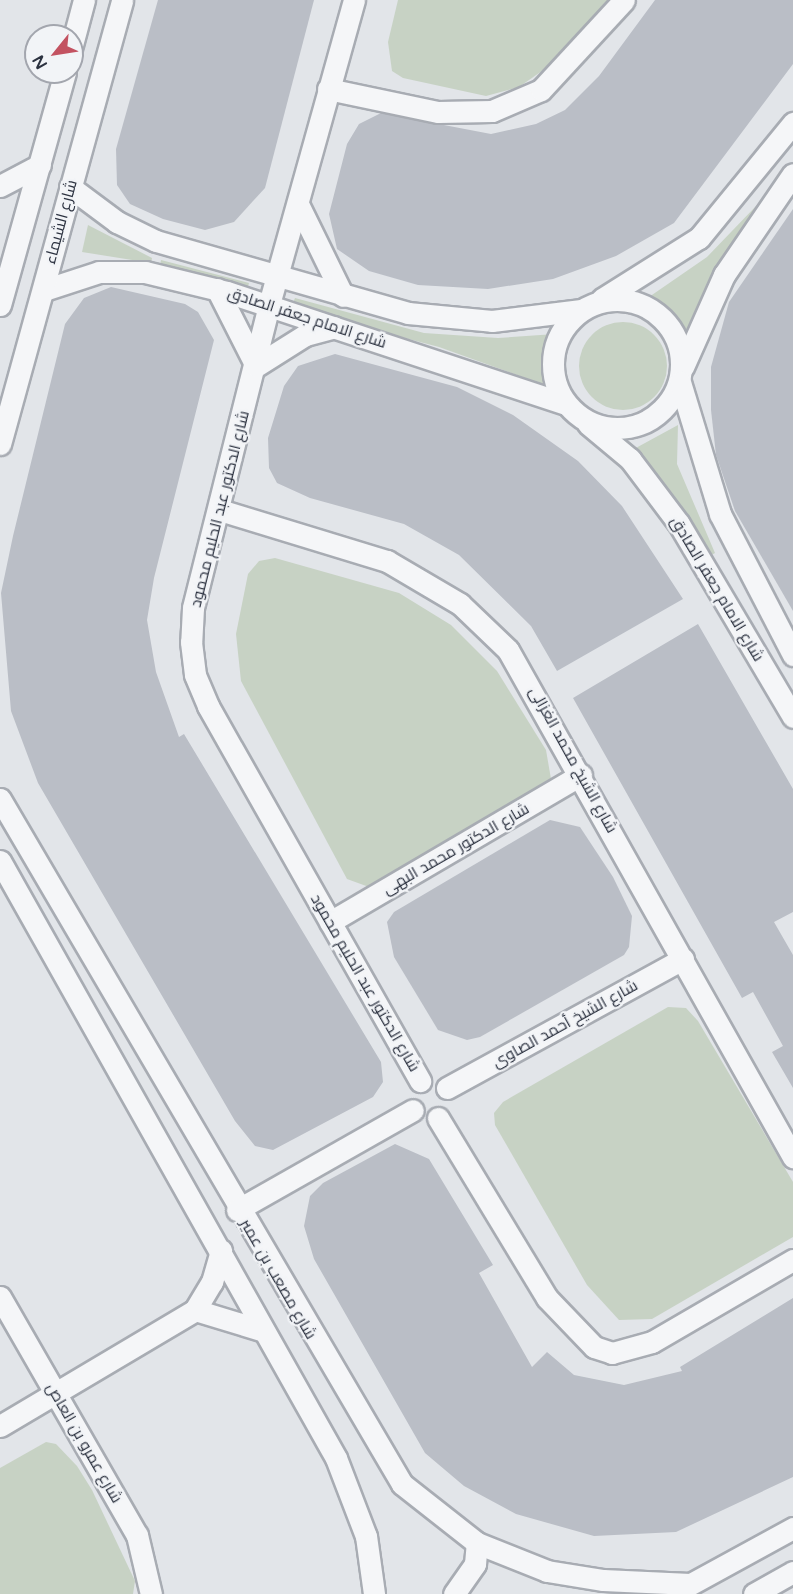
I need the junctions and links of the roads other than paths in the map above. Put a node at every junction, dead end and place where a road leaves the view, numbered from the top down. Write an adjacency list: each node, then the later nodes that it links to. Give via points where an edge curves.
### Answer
1 (84, 0): 5 (street)
2 (122, 0): 12 (street, شارع الشيماء)
3 (354, 0): 7 (street, شارع الدكتور عبد الحليم محمود)
4 (624, 0): 7 (street, via 541,90 492,111 438,112)
5 (78, 24)
6 (62, 84): 9 (street)
7 (328, 89): 13 (street, شارع الدكتور عبد الحليم محمود)
8 (793, 123): 21 (street, via 699,238)
9 (40, 165): 11 (street); 14 (street)
10 (793, 174): 24 (street, via 724,275)
11 (0, 186)
12 (70, 187): 15 (street, شارع الامام جعفر الصادق, via 117,222 156,241); 17 (street, شارع الشيماء)
13 (299, 206): 15 (street, شارع الدكتور عبد الحليم محمود); 18 (street)
14 (5, 263): 19 (street)
15 (278, 275): 18 (street, شارع الامام جعفر الصادق); 20 (street, شارع الدكتور عبد الحليم محمود)
16 (217, 289): 17 (street, شارع الامام جعفر الصادق, via 122,269); 20 (street, شارع الامام جعفر الصادق); 23 (street)
17 (44, 290): 26 (street, شارع الشيماء)
18 (343, 296): 21 (street, شارع الامام جعفر الصادق, via 452,320 533,319)
19 (0, 305)
20 (269, 305): 22 (street, شارع الامام جعفر الصادق); 23 (street, شارع الدكتور عبد الحليم محمود)
21 (588, 307): 24 (street, via 638,302 657,313 672,329); 25 (street, via 556,343 553,364)
22 (334, 327): 23 (street, via 279,348); 25 (street, شارع الامام جعفر الصادق)
23 (256, 366): 27 (street, شارع الدكتور عبد الحليم محمود)
24 (681, 376): 25 (street, via 657,415 639,425 620,429); 28 (street, شارع الامام جعفر الصادق, via 720,514)
25 (574, 411): 29 (street, شارع الامام جعفر الصادق, via 630,459 679,524)
26 (0, 444)
27 (220, 510): 30 (street, شارع الشيخ محمد الغزالى, via 387,561 460,604 508,650); 33 (street, شارع الدكتور عبد الحليم محمود, via 193,608 195,675)
28 (793, 655)
29 (793, 717)
30 (581, 775): 33 (street, شارع الدكتور محمد البهى); 34 (street, شارع الشيخ محمد الغزالى)
31 (0, 799): 40 (street, شارع مصعب بن عمير)
32 (0, 861): 41 (street)
33 (330, 922): 35 (street, شارع الدكتور عبد الحليم محمود)
34 (683, 959): 36 (street, شارع الشيخ أحمد الصاوى); 39 (street, شارع الشيخ محمد الغزالى)
35 (420, 1081): 36 (street, via 430,1079); 37 (street, via 410,1094)
36 (447, 1088): 38 (street, via 449,1105)
37 (413, 1110): 38 (street, via 424,1119); 40 (street)
38 (438, 1118): 42 (street, via 547,1298 594,1347 612,1353 652,1342)
39 (793, 1157)
40 (237, 1210): 49 (street, شارع مصعب بن عمير, via 385,1463 421,1504)
41 (221, 1250): 44 (street, via 212,1282); 45 (street)
42 (793, 1260)
43 (0, 1297): 46 (street, شارع عمرو بن العاص)
44 (195, 1310): 45 (street); 46 (street)
45 (264, 1331): 52 (street, via 348,1485)
46 (56, 1393): 47 (street); 53 (street, شارع عمرو بن العاص, via 137,1535)
47 (0, 1426)
48 (793, 1528): 51 (street)
49 (477, 1543): 51 (street, شارع مصعب بن عمير, via 576,1577); 54 (street, via 475,1564)
50 (793, 1572): 55 (street)
51 (681, 1589)
52 (378, 1591)
53 (151, 1594)
54 (454, 1594)
55 (754, 1594)

